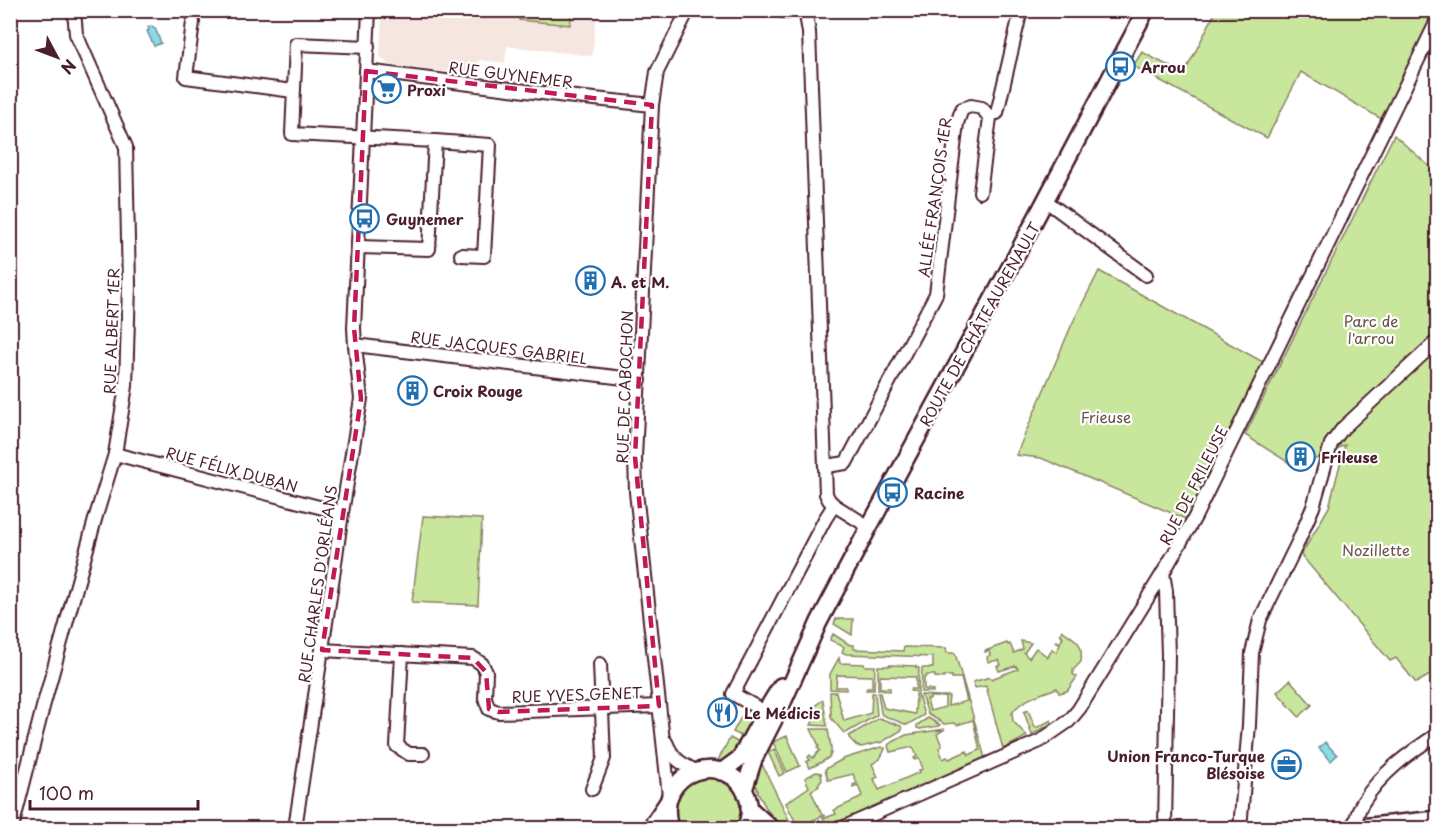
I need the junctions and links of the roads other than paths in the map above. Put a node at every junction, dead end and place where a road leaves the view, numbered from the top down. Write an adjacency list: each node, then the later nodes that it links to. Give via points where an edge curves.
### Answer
1 (74, 10): 26 (street, RUE ALBERT 1ER, via 76,34 126,147 126,386)
2 (369, 10): 11 (street, RUE CHARLES D'ORLÉANS)
3 (688, 10): 14 (street, RUE DE CABOCHON, via 657,72)
4 (778, 10): 5 (street)
5 (791, 10)
6 (805, 10): 27 (street)
7 (1021, 10): 15 (street)
8 (1146, 10): 19 (main road, ROUTE DE CHÂTEAURENAULT)
9 (1430, 10): 31 (street, RUE DE FRILEUSE, via 1437,16 1435,25 1195,517)
10 (193, 22): 13 (street, via 186,77)
11 (368, 47): 12 (street, RUE CHARLES D'ORLÉANS); 13 (street, via 296,45)
12 (366, 71): 14 (street, RUE GUYNEMER); 16 (street, RUE CHARLES D'ORLÉANS)
13 (293, 91): 16 (street, via 292,134)
14 (652, 105): 25 (street, RUE DE CABOCHON)
15 (997, 113)
16 (363, 137): 17 (street); 20 (street, RUE CHARLES D'ORLÉANS)
17 (435, 141): 20 (street, via 429,249); 21 (street, via 490,145 484,256)
18 (980, 192): 27 (street, ALLÉE FRANÇOIS 1ER, via 990,118 982,108 971,106 962,110 957,123 936,294 846,463)
19 (1046, 201): 22 (street); 30 (main road, ROUTE DE CHÂTEAURENAULT)
20 (358, 247): 24 (street, RUE CHARLES D'ORLÉANS)
21 (461, 255)
22 (1146, 275)
23 (1437, 340): 58 (street, via 1343,428 1331,444 1313,507 1260,620 1252,653)
24 (355, 345): 25 (street, RUE JACQUES GABRIEL); 29 (street, RUE CHARLES D'ORLÉANS, via 361,399)
25 (640, 380): 36 (street, RUE DE CABOCHON, via 636,492)
26 (115, 454): 29 (street, RUE FÉLIX DUBAN); 50 (street, RUE ALBERT 1ER)
27 (826, 466): 28 (street, via 826,494)
28 (834, 505): 30 (street); 38 (street, via 733,694)
29 (342, 513): 33 (street, RUE CHARLES D'ORLÉANS)
30 (869, 526): 32 (main road, ROUTE DE CHÂTEAURENAULT)
31 (1163, 573): 56 (street, RUE DE FRILEUSE, via 1069,721 1040,741); 57 (street, via 1168,656)
32 (811, 638): 38 (main road, ROUTE DE CHÂTEAURENAULT); 45 (main road, ROUTE DE CHÂTEAURENAULT, via 754,759)
33 (322, 650): 34 (street, RUE YVES GENET); 51 (street, RUE CHARLES D'ORLÉANS)
34 (402, 654): 37 (street, RUE YVES GENET, via 473,658 486,672 485,698 489,709 499,712); 41 (street, via 396,746 409,754)
35 (600, 664): 37 (street)
36 (659, 706): 37 (street, RUE YVES GENET); 40 (street, RUE DE CABOCHON)
37 (603, 709): 44 (street, via 604,758)
38 (765, 712): 43 (main road, ROUTE DE CHÂTEAURENAULT, via 740,758)
39 (1437, 734): 59 (street, via 1380,781 1362,803)
40 (663, 736): 42 (street, RUE DE CABOCHON, via 670,753); 46 (street, RUE DE CABOCHON)
41 (423, 754)
42 (696, 771): 43 (main road); 46 (main road, via 675,785)
43 (721, 772): 45 (main road)
44 (591, 789)
45 (744, 790): 47 (main road)
46 (668, 799): 52 (main road); 53 (main road)
47 (749, 808): 54 (main road); 55 (main road)
48 (1437, 819): 49 (main road)
49 (1421, 824): 59 (main road)
50 (12, 828)
51 (295, 828)
52 (650, 828)
53 (670, 828)
54 (745, 828)
55 (771, 828)
56 (842, 828)
57 (1165, 828)
58 (1240, 828)
59 (1352, 828)

